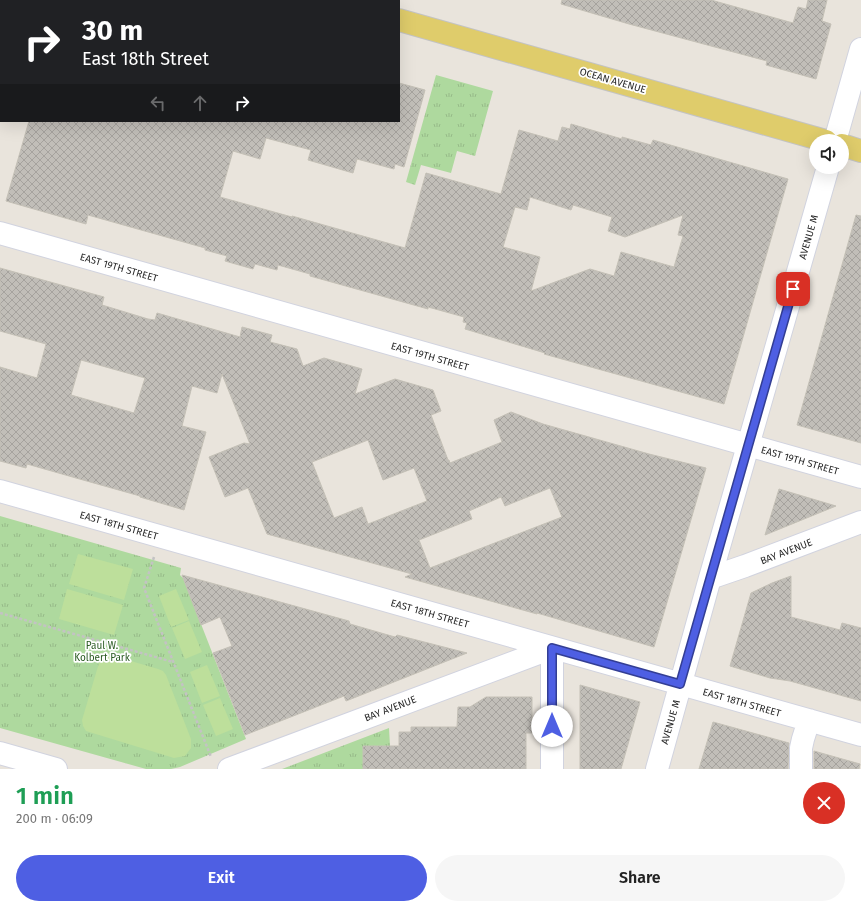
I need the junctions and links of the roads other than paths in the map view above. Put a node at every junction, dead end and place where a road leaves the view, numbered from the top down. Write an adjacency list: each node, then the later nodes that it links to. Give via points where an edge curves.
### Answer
1 (400, 20): 4 (main road, OCEAN AVENUE)
2 (861, 49): 3 (street)
3 (837, 134)
4 (809, 136)
5 (849, 148): 6 (main road)
6 (861, 151)
7 (826, 174): 9 (street, AVENUE M)
8 (0, 234): 9 (street, EAST 19TH STREET)
9 (748, 446): 10 (street, EAST 19TH STREET); 13 (street, AVENUE M)
10 (861, 477)
11 (0, 491): 14 (street, EAST 18TH STREET)
12 (861, 522): 13 (street, BAY AVENUE)
13 (710, 578): 15 (street, AVENUE M)
14 (552, 648): 15 (street, EAST 18TH STREET); 20 (street, BAY AVENUE); 21 (street)
15 (680, 684): 16 (street, EAST 18TH STREET); 22 (street, AVENUE M)
16 (809, 720): 17 (street, EAST 18TH STREET); 23 (street, via 801,748)
17 (861, 735)
18 (0, 753): 19 (street)
19 (56, 769)
20 (229, 769)
21 (552, 769)
22 (657, 769)
23 (801, 769)

